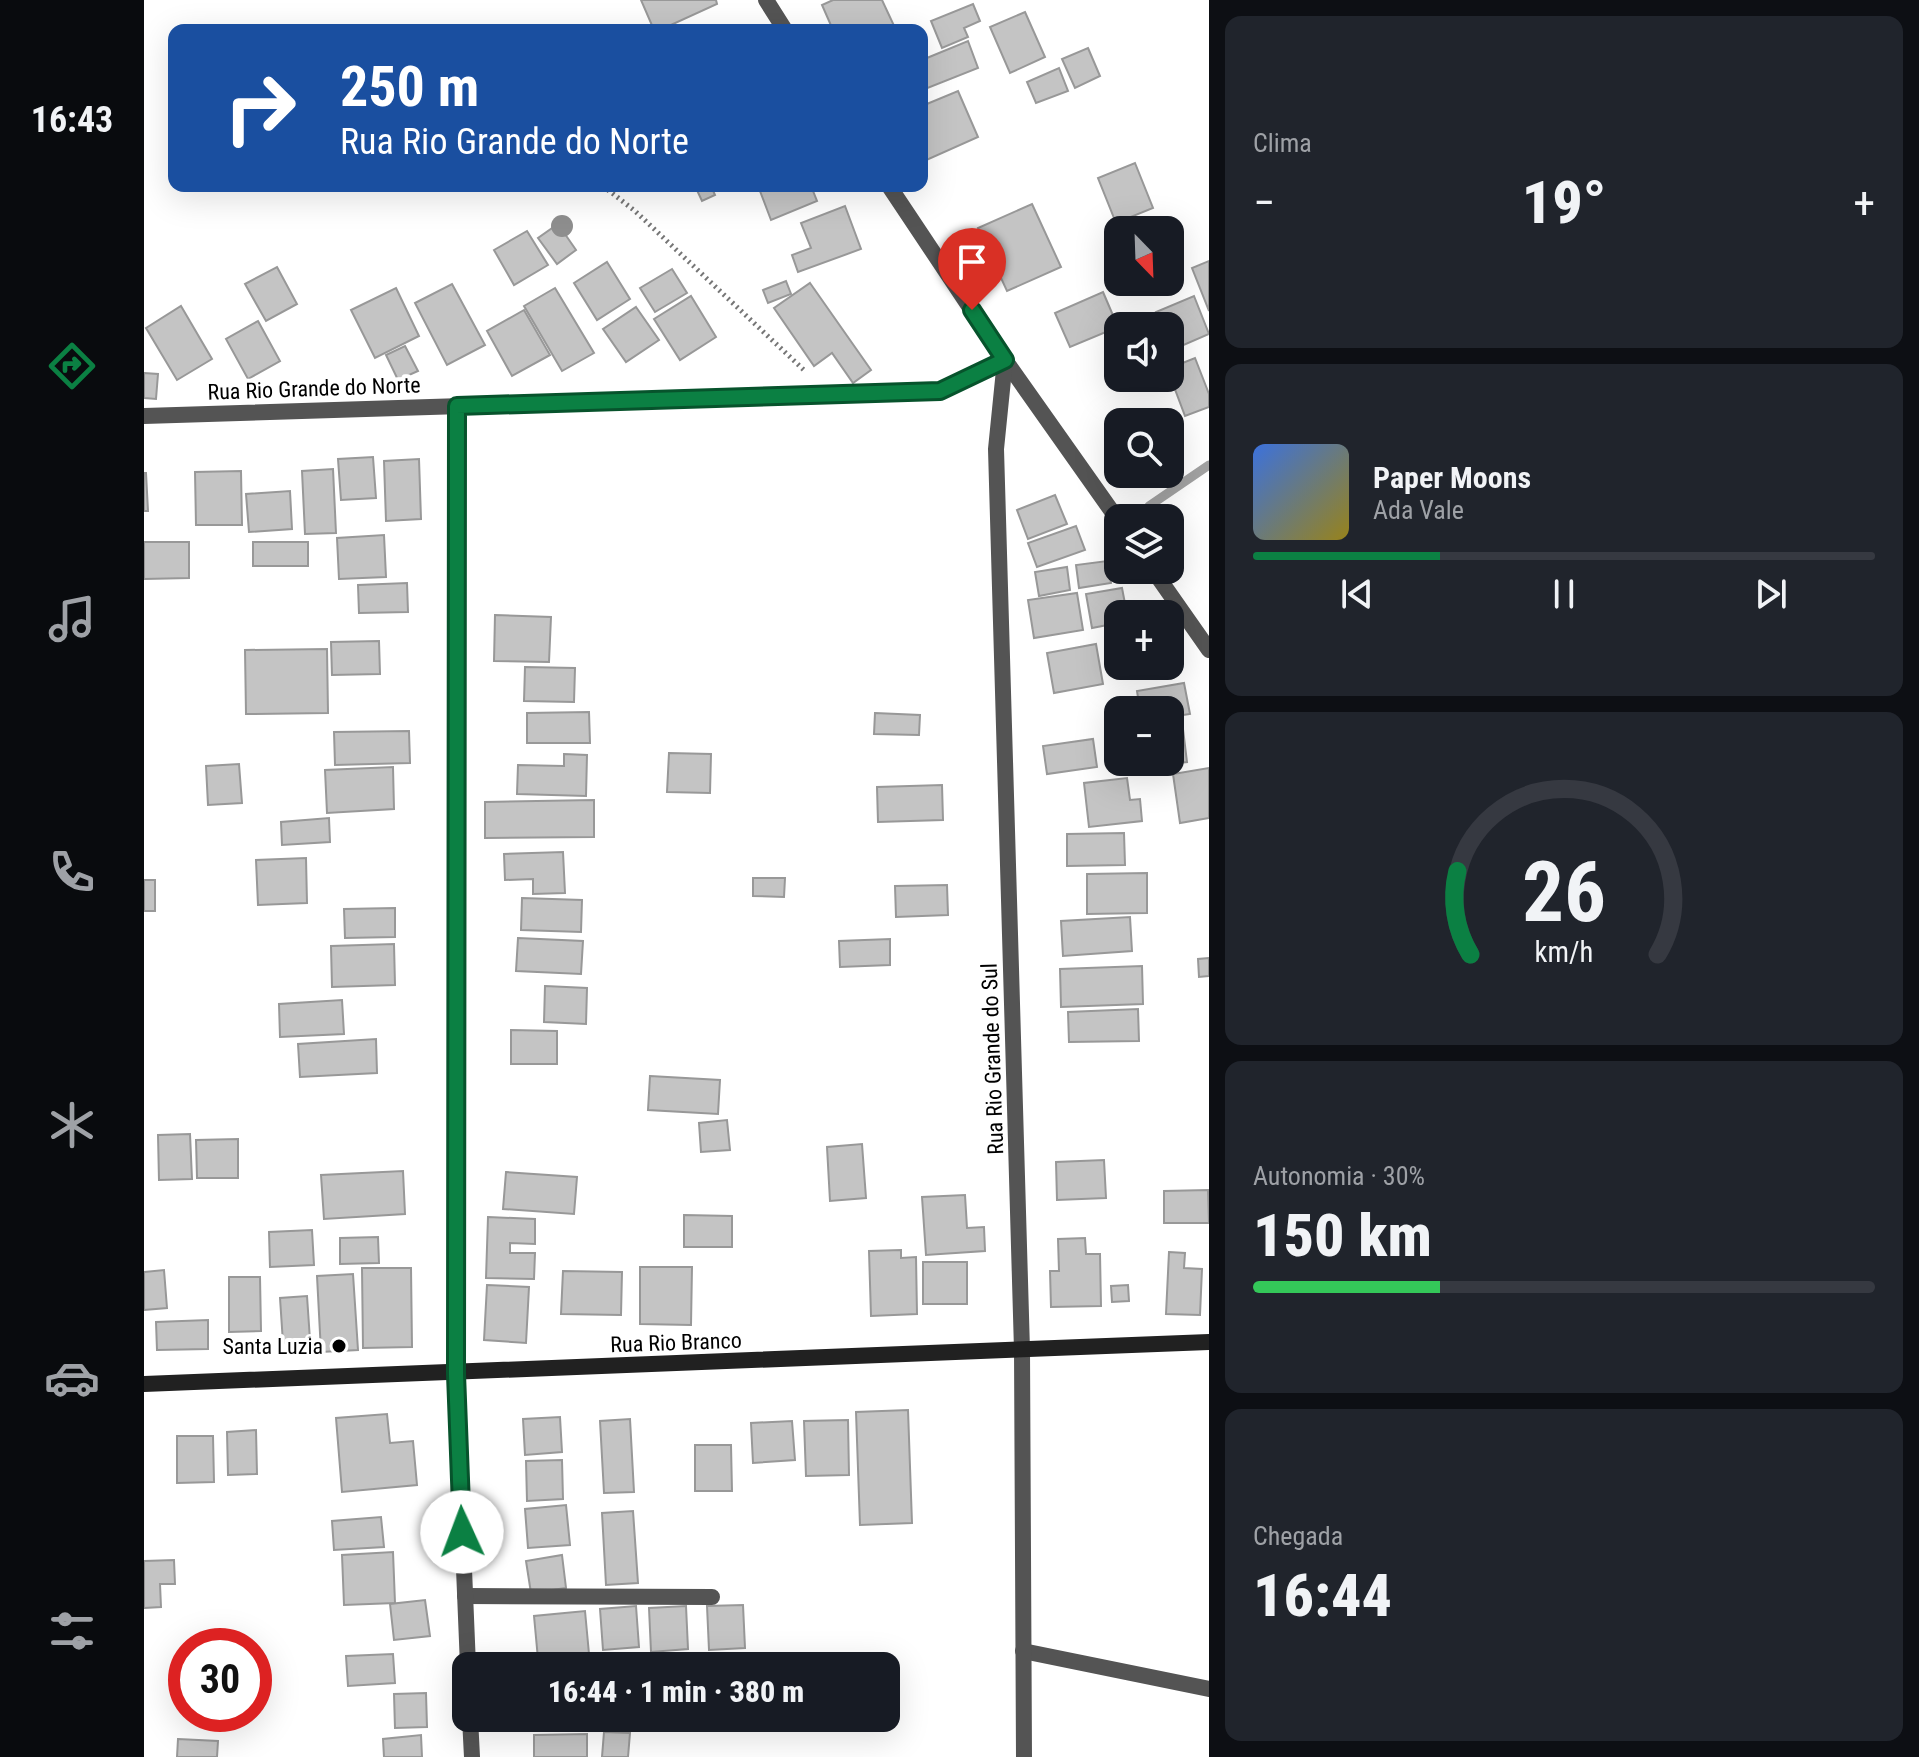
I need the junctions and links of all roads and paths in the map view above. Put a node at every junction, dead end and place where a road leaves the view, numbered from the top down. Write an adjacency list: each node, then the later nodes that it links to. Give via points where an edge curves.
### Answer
1 (766, 0): 2 (street)
2 (781, 24)
3 (611, 192): 6 (path, via 808,373)
4 (893, 192): 5 (street)
5 (1005, 360): 6 (street, Rua Rio Grande do Norte, via 940,391); 9 (street); 13 (street, Rua Rio Grande do Sul, via 996,449)
6 (816, 395): 7 (street, Rua Rio Grande do Norte)
7 (457, 406): 8 (street, Rua Rio Grande do Norte); 14 (street)
8 (144, 416)
9 (1107, 504)
10 (1163, 584): 11 (street)
11 (1209, 650)
12 (1209, 1342): 13 (street, Rua Rio Branco)
13 (1022, 1350): 14 (street, Rua Rio Branco); 18 (street, Rua Rio Grande do Sul)
14 (456, 1374): 15 (street, Rua Rio Branco); 16 (street)
15 (144, 1384)
16 (465, 1596): 17 (street); 19 (street)
17 (712, 1597)
18 (1023, 1651): 20 (street); 23 (street, Rua Rio Grande do Sul)
19 (467, 1652)
20 (1209, 1689)
21 (471, 1732): 22 (street)
22 (472, 1757)
23 (1024, 1757)

